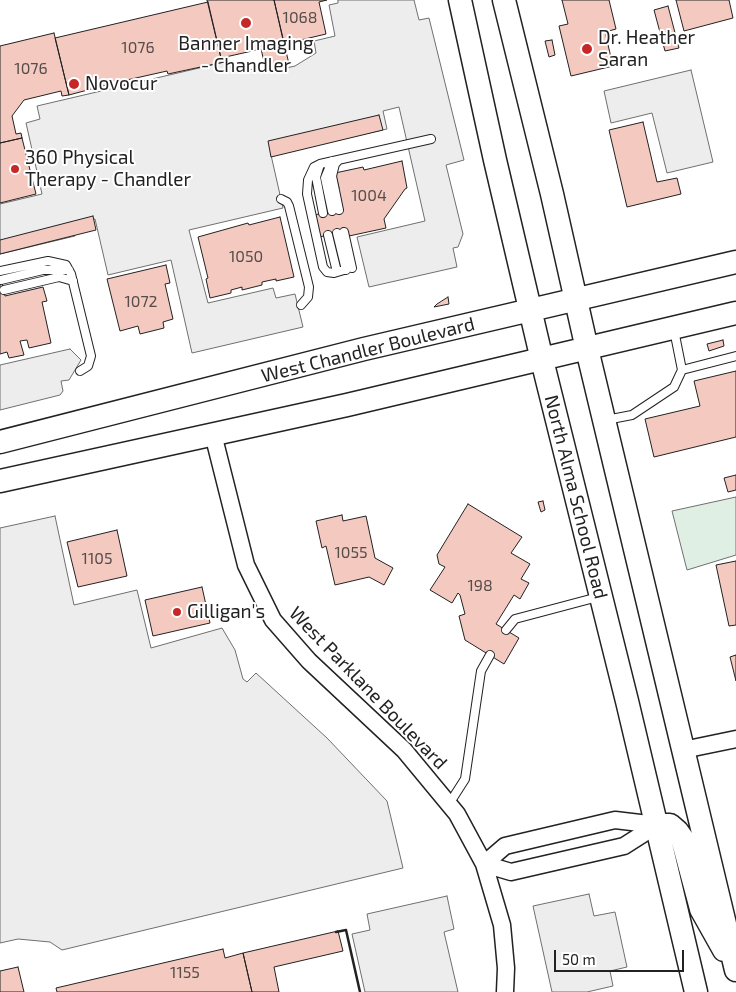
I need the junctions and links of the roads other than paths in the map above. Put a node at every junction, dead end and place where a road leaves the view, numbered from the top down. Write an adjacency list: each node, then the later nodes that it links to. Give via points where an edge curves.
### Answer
1 (460, 0): 20 (main road, North Alma School Road)
2 (504, 0): 18 (main road)
3 (431, 139): 4 (lane)
4 (335, 161): 5 (lane); 7 (lane, via 332,176)
5 (320, 164): 8 (lane, via 316,177); 13 (lane, via 314,167 308,180 307,194 323,266 327,272)
6 (281, 199): 19 (lane, via 290,206 310,287 308,297)
7 (336, 210)
8 (323, 213)
9 (341, 232): 13 (lane)
10 (328, 235): 13 (lane)
11 (736, 262): 18 (main road, West Chandler Boulevard)
12 (69, 270): 14 (lane, via 66,265 48,261); 15 (lane, via 43,270); 16 (lane)
13 (345, 270)
14 (0, 271)
15 (1, 280)
16 (73, 281): 17 (lane, via 59,278); 27 (lane, via 91,356 88,366)
17 (4, 290)
18 (576, 300): 20 (main road, West Chandler Boulevard); 23 (main road)
19 (301, 305)
20 (531, 311): 25 (main road, North Alma School Road); 30 (main road, West Chandler Boulevard, via 364,349)
21 (736, 314): 22 (main road)
22 (674, 329): 23 (main road); 26 (lane)
23 (587, 349): 25 (main road); 28 (main road)
24 (736, 356): 26 (lane)
25 (542, 360): 29 (main road); 32 (main road, North Alma School Road)
26 (682, 370): 28 (lane, via 674,387 632,415)
27 (80, 371)
28 (604, 420): 36 (main road)
29 (213, 434): 31 (main road); 37 (street, West Parklane Boulevard, via 246,565 274,620 308,661 404,750)
30 (0, 442)
31 (0, 481)
32 (600, 596): 33 (lane, via 515,620); 38 (main road, North Alma School Road)
33 (506, 630)
34 (490, 655): 37 (lane, via 481,671 465,779)
35 (736, 739): 36 (street)
36 (684, 750): 40 (main road)
37 (449, 804): 39 (street, West Parklane Boulevard)
38 (657, 825): 39 (street, via 615,820 505,846); 39 (street, via 624,846 511,872); 40 (main road, via 670,826 682,838 700,909); 42 (main road, North Alma School Road)
39 (484, 864): 41 (street, West Parklane Boulevard, via 502,925)
40 (736, 970)
41 (505, 992)
42 (696, 992)

